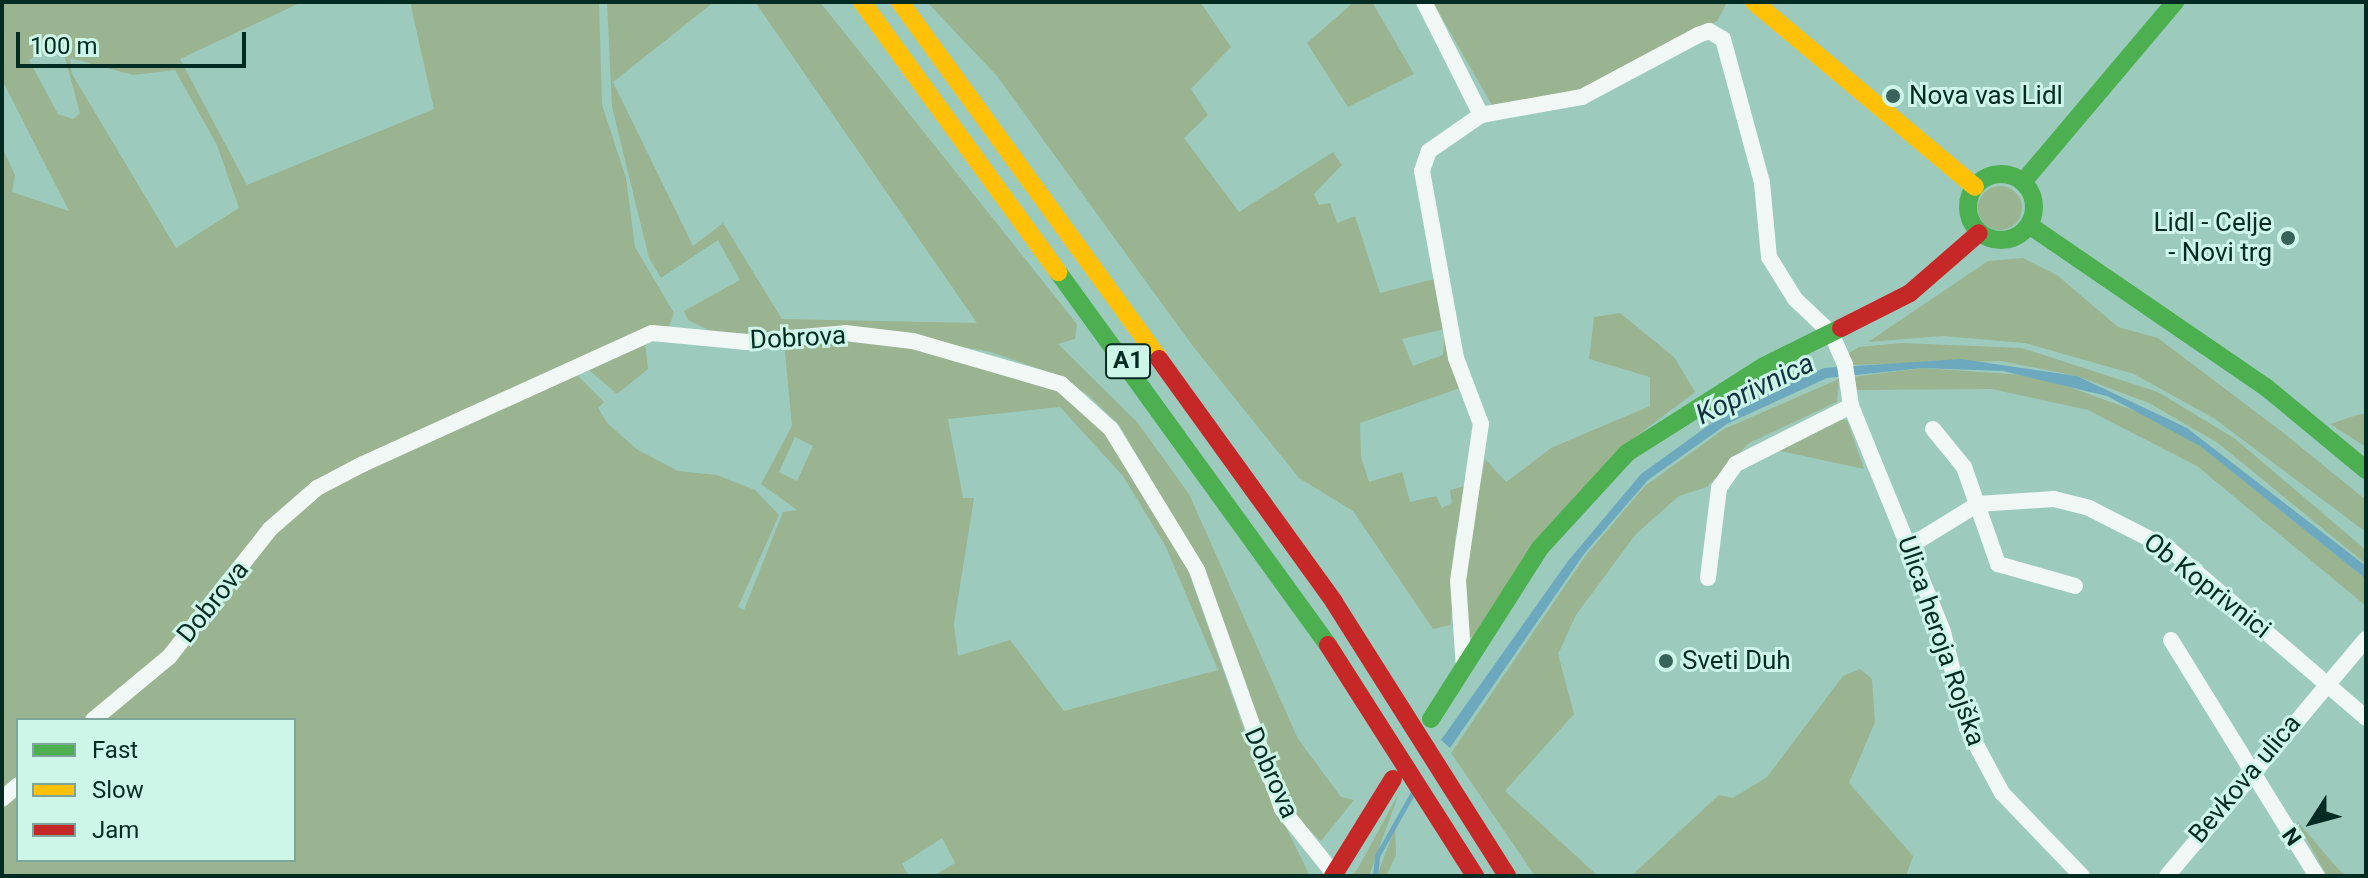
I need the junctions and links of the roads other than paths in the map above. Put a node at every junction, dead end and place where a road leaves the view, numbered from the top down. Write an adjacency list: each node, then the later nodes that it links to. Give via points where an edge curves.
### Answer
1 (862, 2): 29 (main road, A1, via 1150,391 1382,729)
2 (900, 2): 30 (main road, A1, via 1209,424)
3 (1424, 2): 6 (street)
4 (1754, 2): 8 (main road)
5 (2175, 2): 7 (main road)
6 (1481, 115): 11 (street, via 1582,97 1698,35 1715,34 1727,48 1762,183 1769,257 1795,299); 21 (street, via 1423,160 1456,358 1481,424 1458,581)
7 (2023, 182): 8 (main road, via 1992,175); 9 (main road, via 2033,198)
8 (1975, 187): 10 (main road, via 1969,216)
9 (2029, 225): 10 (main road, via 2000,241); 14 (main road, via 2267,388)
10 (1979, 233): 11 (main road, via 1910,293)
11 (1831, 333): 12 (street, Ulica heroja Rojška, via 1845,365); 21 (main road, via 1743,378 1627,453 1540,548)
12 (1851, 400): 16 (street, Ulica heroja Rojška, via 1880,486); 17 (street, via 1736,464 1719,488)
13 (1933, 429): 15 (street, via 1964,467)
14 (2366, 470)
15 (1978, 504): 16 (street, Ob Koprivnici); 18 (street, via 1998,564); 22 (street, Ob Koprivnici, via 2054,499 2121,521 2205,578)
16 (1913, 544): 31 (street, Ulica heroja Rojška, via 1983,762 2002,793)
17 (1708, 578)
18 (2075, 586)
19 (2366, 639): 22 (street, Bevkova ulica)
20 (2171, 640): 26 (street)
21 (1464, 668): 25 (main road)
22 (2325, 684): 24 (street, Ob Koprivnici); 26 (street, Bevkova ulica)
23 (95, 718): 28 (street, Dobrova, via 169,657 270,529 317,488 363,464 652,333 747,342 845,333 886,338 1061,384 1111,429 1197,570 1282,809)
24 (2366, 718)
25 (1431, 719)
26 (2251, 769): 32 (street, Bevkova ulica); 33 (street)
27 (1393, 779): 28 (main road)
28 (1333, 875)
29 (1475, 876)
30 (1507, 876)
31 (2082, 876)
32 (2167, 876)
33 (2317, 876)

